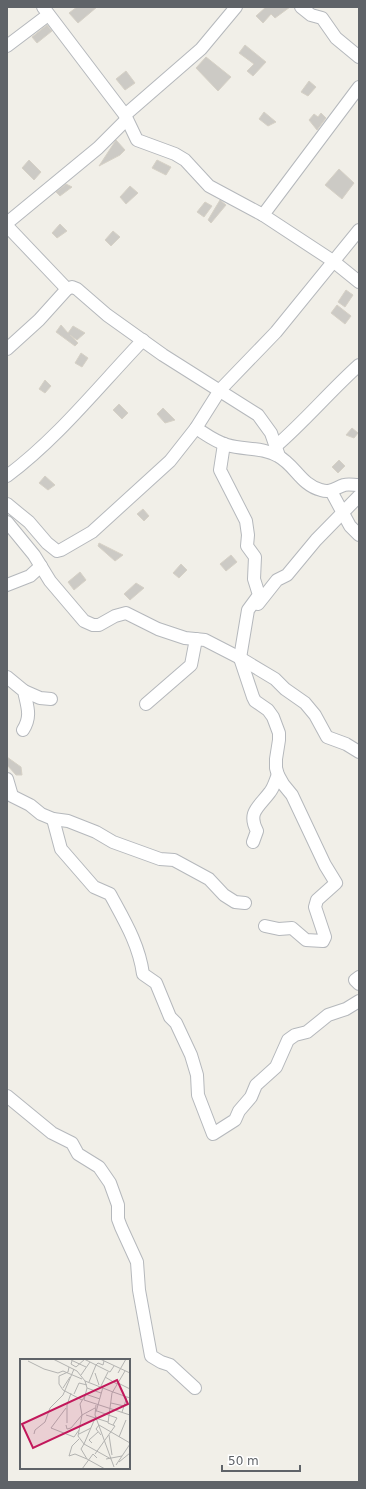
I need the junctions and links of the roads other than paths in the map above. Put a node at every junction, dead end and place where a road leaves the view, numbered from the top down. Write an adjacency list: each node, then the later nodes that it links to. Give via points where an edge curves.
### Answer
1 (236, 7): 7 (street, via 201,49)
2 (301, 7): 5 (street, via 311,15 322,18 336,38)
3 (47, 10): 4 (street); 7 (street)
4 (7, 46)
5 (359, 56)
6 (359, 87): 10 (street)
7 (126, 118): 8 (street); 9 (street)
8 (136, 138): 9 (street, via 118,135); 10 (street, via 186,160 210,186)
9 (107, 139): 11 (street)
10 (263, 215): 13 (street)
11 (7, 225): 15 (street)
12 (359, 230): 13 (street)
13 (333, 261): 14 (street); 19 (street, via 276,332)
14 (359, 282)
15 (67, 289): 16 (street, via 77,289 107,315); 17 (street, via 39,320)
16 (143, 340): 19 (street, via 182,368); 23 (street, via 72,416)
17 (7, 349)
18 (359, 365): 22 (street, via 327,394)
19 (220, 390): 20 (street); 22 (street, via 258,415 272,433)
20 (196, 428): 21 (street, via 210,439); 27 (street, via 170,461 96,529 62,550 57,551 53,548 29,522)
21 (224, 444): 22 (street); 33 (street, via 220,470 246,521 247,546 255,557 254,579 259,591)
22 (278, 451): 25 (street, via 312,487)
23 (7, 476)
24 (359, 485): 25 (street, via 344,485)
25 (331, 492): 28 (street)
26 (359, 496): 28 (street)
27 (7, 504)
28 (343, 513): 30 (street); 33 (street, via 287,575 277,580)
29 (7, 522): 31 (street)
30 (359, 535)
31 (41, 566): 32 (street, via 30,576); 34 (street, via 50,581 84,621 93,626 126,613 158,629)
32 (7, 585)
33 (245, 621): 35 (street)
34 (196, 639): 35 (street, via 205,640); 39 (street, via 191,665)
35 (240, 658): 41 (street, via 271,675 305,703 327,737); 42 (street, via 255,701 268,710 279,732 276,763)
36 (7, 678): 37 (street)
37 (24, 691): 38 (street, via 40,698); 40 (street, via 29,716)
38 (51, 699)
39 (146, 704)
40 (23, 730)
41 (359, 752)
42 (278, 775): 45 (street, via 252,818 257,831); 47 (street, via 292,795 336,883 317,900 315,907 325,937 323,941 306,940 292,928 278,929)
43 (7, 779): 44 (street, via 12,796)
44 (53, 819): 46 (street, via 68,821 113,842 160,859 174,860 209,879 234,902); 50 (street, via 60,847 94,887 110,894 140,954 143,974 156,983 170,1017 176,1023 191,1055 198,1075 198,1095 213,1134 235,1120 256,1085 276,1067 288,1040 307,1032 328,1015)
45 (253, 842)
46 (245, 903)
47 (265, 926)
48 (359, 977): 49 (street, via 355,980)
49 (359, 984)
50 (359, 1001)
51 (7, 1096): 52 (street, via 52,1133 72,1143 78,1154 96,1164 104,1172 118,1205 121,1227 138,1262 139,1290 150,1356 170,1365)
52 (195, 1388)

